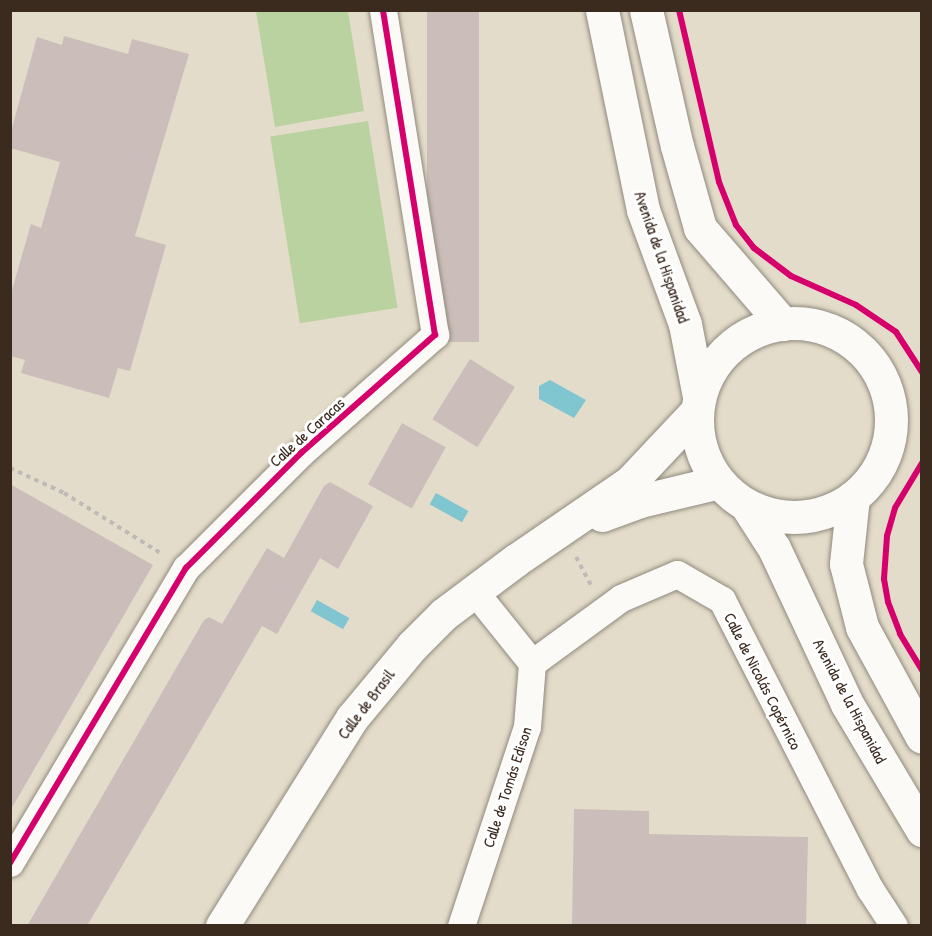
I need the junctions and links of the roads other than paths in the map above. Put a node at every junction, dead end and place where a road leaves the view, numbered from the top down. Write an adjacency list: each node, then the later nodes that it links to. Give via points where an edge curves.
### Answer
1 (382, 10): 14 (street, Calle de Caracas, via 435,335 301,453 186,568)
2 (602, 10): 5 (main road, Avenida de la Hispanidad, via 643,210 685,324)
3 (646, 10): 4 (main road, via 676,146 700,228)
4 (783, 324): 5 (main road, via 754,331 729,347 710,370); 7 (main road, via 815,325 844,337 868,357 884,384 891,415 888,446 875,474)
5 (698, 404): 6 (main road, via 700,449); 9 (main road, Calle de Brasil, via 630,482)
6 (719, 482): 8 (main road); 9 (main road, Calle de Brasil, via 640,501)
7 (853, 497): 8 (main road, via 829,511 802,517 774,516); 12 (main road, via 846,564 862,627)
8 (747, 506): 13 (main road, Avenida de la Hispanidad, via 774,548 848,704)
9 (561, 530): 10 (main road, Calle de Brasil)
10 (475, 592): 11 (street); 15 (main road, Calle de Brasil, via 444,614 412,646 352,718)
11 (532, 663): 16 (street, Calle de Tomás Edison, via 527,727); 17 (street, Calle de Nicolás Copérnico, via 621,598 677,574 722,600 870,889)
12 (921, 737)
13 (921, 830)
14 (10, 863)
15 (222, 926)
16 (461, 926)
17 (894, 926)

